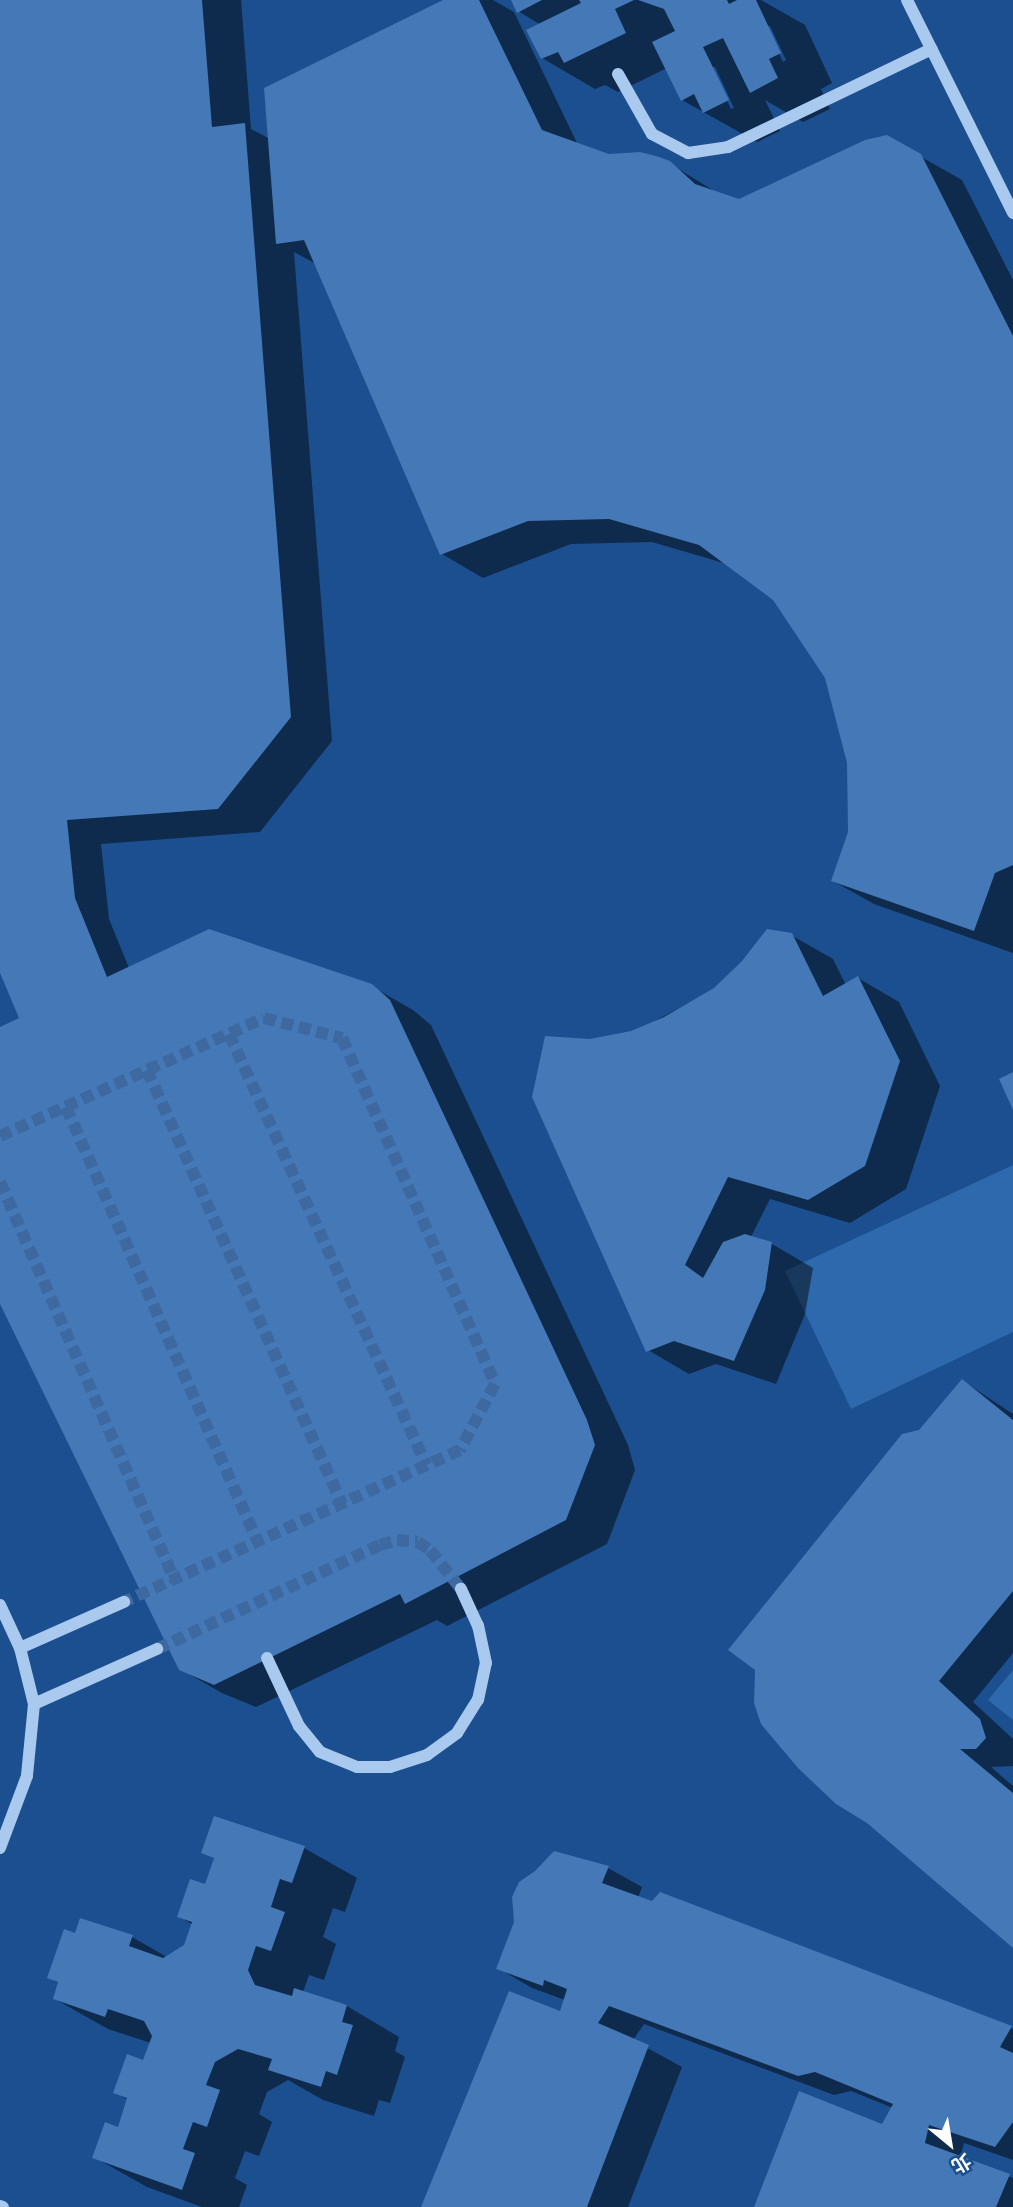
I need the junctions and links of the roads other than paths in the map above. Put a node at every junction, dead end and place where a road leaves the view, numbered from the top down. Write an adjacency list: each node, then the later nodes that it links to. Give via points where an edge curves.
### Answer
1 (908, 0): 2 (street)
2 (932, 49): 3 (street, via 729,147 688,153 652,134); 4 (street)
3 (618, 74)
4 (1013, 213)
5 (461, 1589): 10 (street, via 478,1626 486,1663 478,1700 457,1733 426,1755 390,1767 357,1767 320,1752 299,1726)
6 (124, 1602): 8 (street)
7 (0, 1605): 8 (street)
8 (20, 1648): 11 (street)
9 (157, 1649): 11 (street)
10 (267, 1658)
11 (34, 1704): 12 (street, via 27,1776)
12 (0, 1848)

